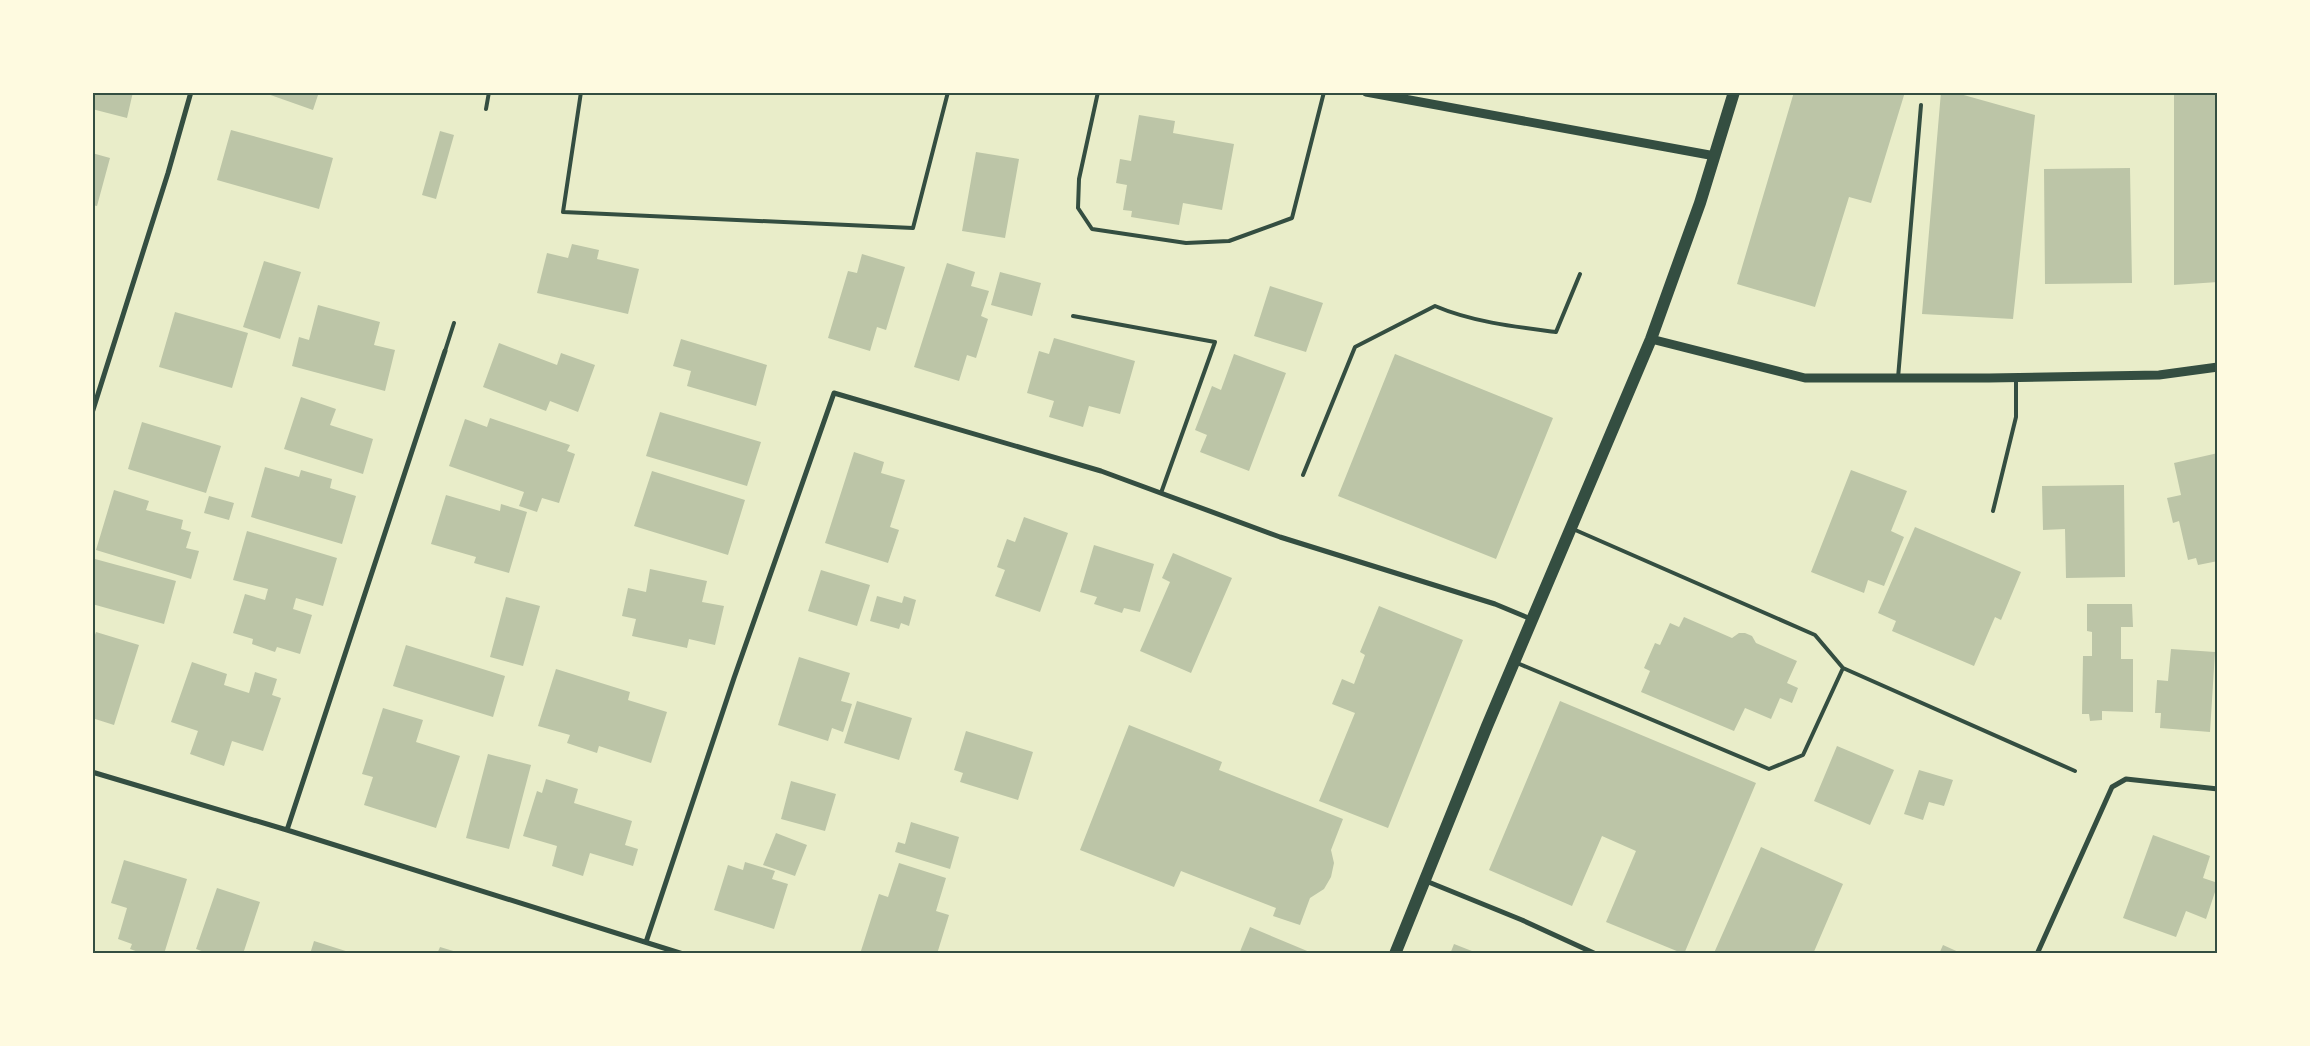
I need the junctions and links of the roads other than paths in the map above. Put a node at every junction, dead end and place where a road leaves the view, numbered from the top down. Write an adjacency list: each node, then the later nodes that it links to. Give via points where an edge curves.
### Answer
1 (191, 92): 20 (street)
2 (489, 92): 10 (lane)
3 (581, 92): 4 (lane, via 563,212 913,228)
4 (948, 92)
5 (1098, 92): 6 (lane, via 1079,179 1078,208 1092,229 1186,243 1229,240 1292,218)
6 (1324, 92)
7 (1366, 92): 11 (street)
8 (1734, 92): 11 (main road)
9 (1921, 104): 18 (lane)
10 (486, 109)
11 (1715, 156): 15 (main road)
12 (1580, 274): 21 (lane, via 1556,332 1525,329 1451,313 1435,306 1355,347)
13 (1073, 316): 22 (lane, via 1215,342)
14 (454, 322): 16 (lane)
15 (1651, 339): 18 (street, via 1805,378); 24 (main road)
16 (445, 352): 31 (street)
17 (2218, 367): 19 (street, via 2159,375)
18 (1898, 378): 19 (street)
19 (2016, 378): 23 (lane, via 2016,417)
20 (92, 413)
21 (1303, 475)
22 (1161, 493): 25 (street, via 1280,537 1495,604); 33 (street, via 1102,470 834,393)
23 (1993, 511)
24 (1571, 528): 25 (main road); 27 (lane, via 1815,635)
25 (1534, 620): 26 (main road)
26 (1515, 662): 27 (lane, via 1769,769 1803,755); 32 (main road)
27 (1843, 668): 28 (lane)
28 (2075, 771)
29 (92, 772): 31 (street)
30 (2218, 789): 37 (street, via 2126,778 2112,787)
31 (287, 830): 33 (street)
32 (1425, 880): 35 (main road); 36 (street)
33 (646, 942): 34 (street)
34 (683, 954)
35 (1395, 954)
36 (1596, 954)
37 (2037, 954)

